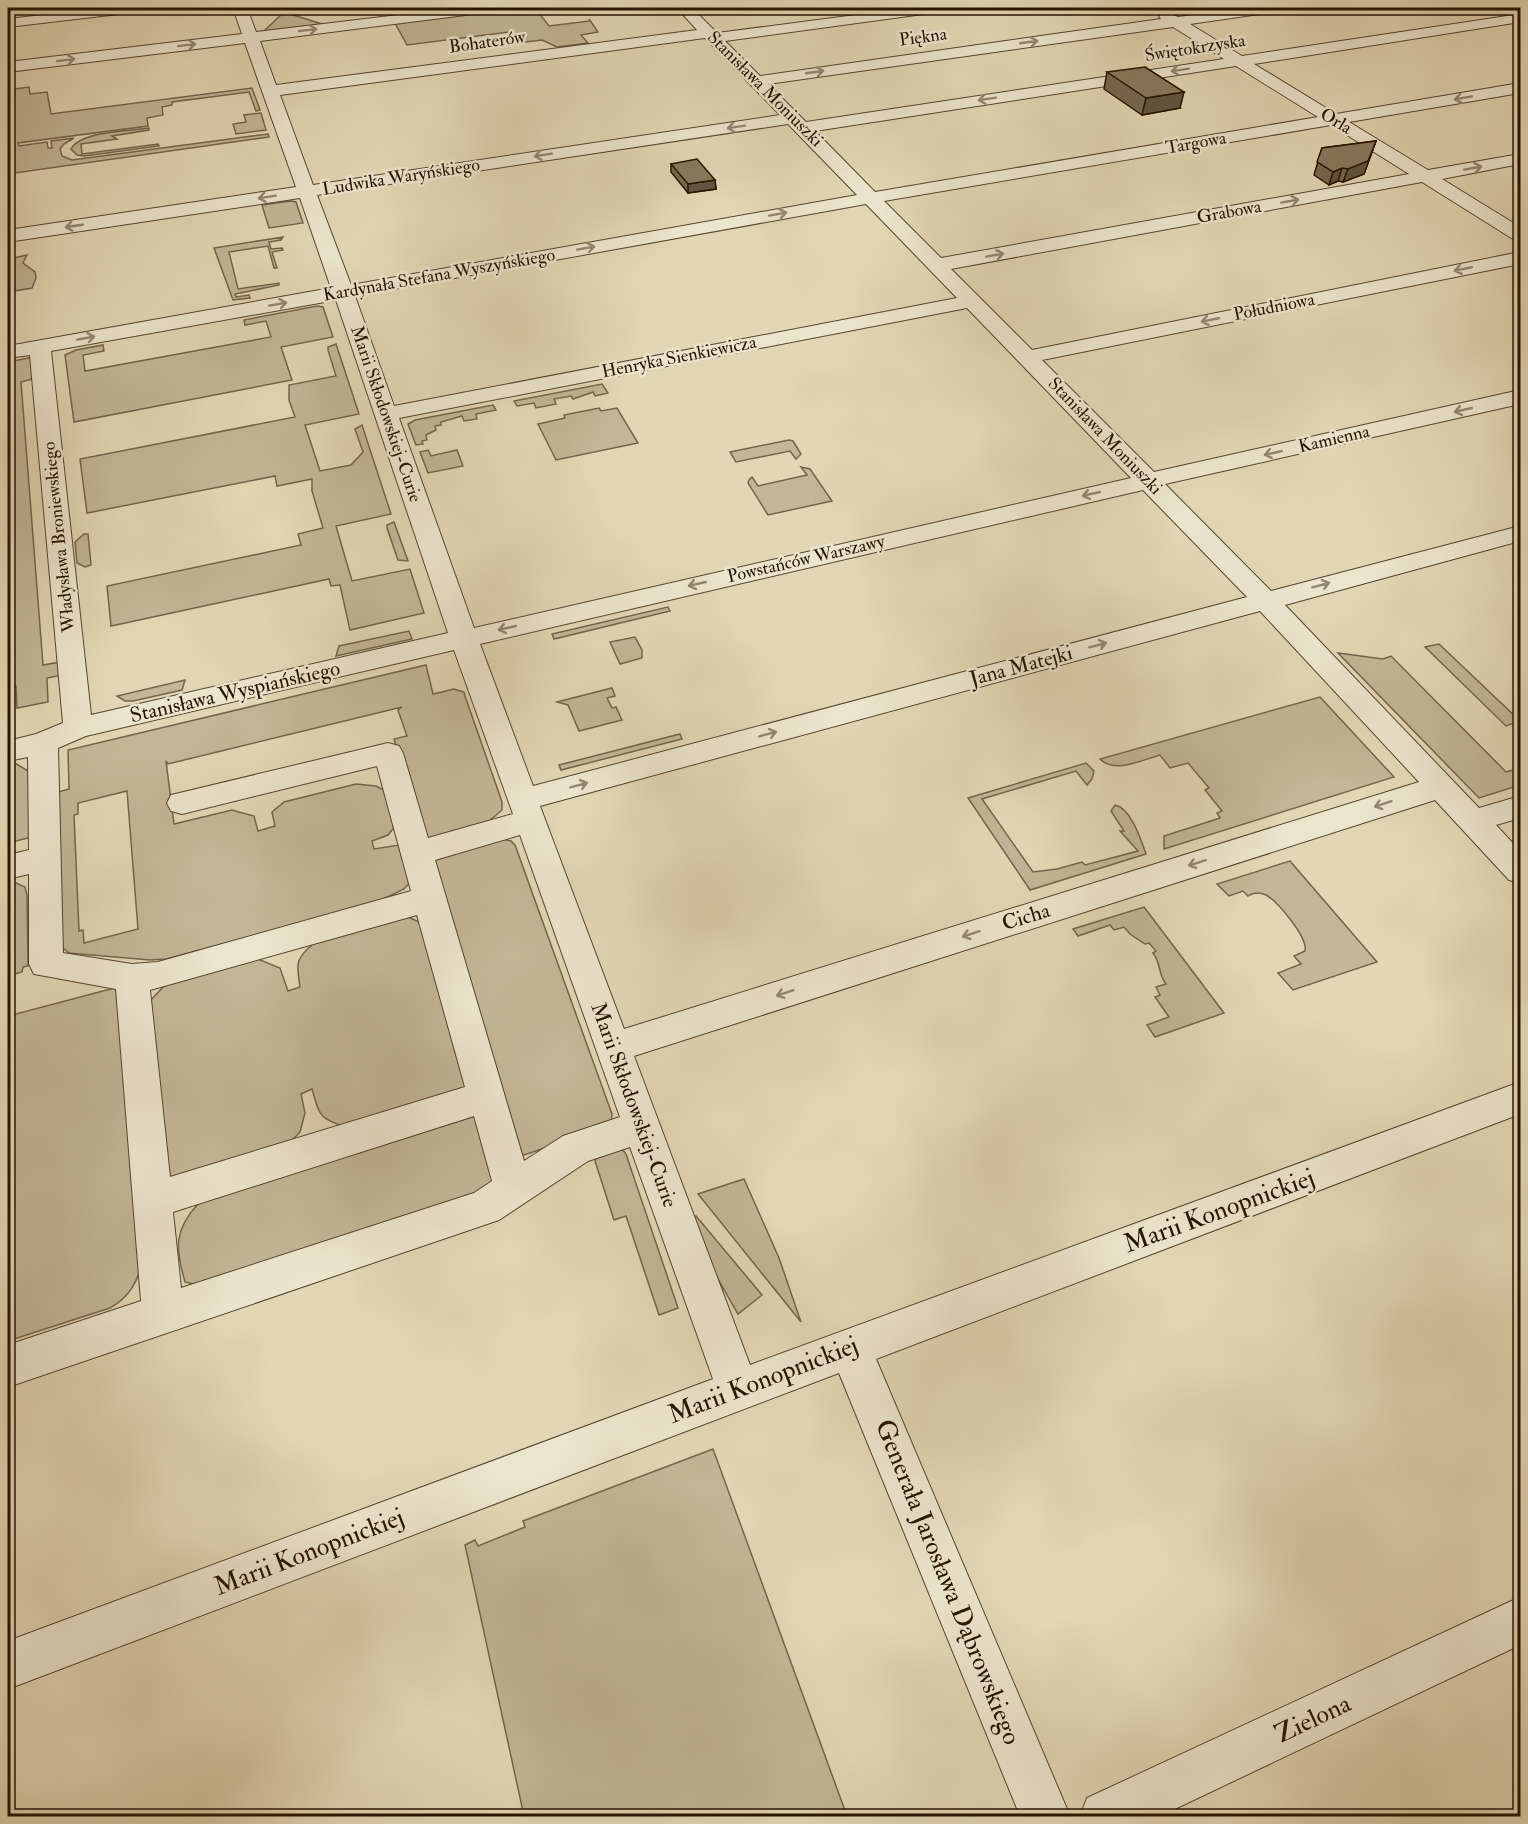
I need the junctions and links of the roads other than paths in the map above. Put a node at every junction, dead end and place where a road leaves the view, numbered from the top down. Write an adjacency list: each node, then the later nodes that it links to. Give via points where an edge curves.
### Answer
1 (136, 8): 8 (street)
2 (240, 8): 13 (street, Marii Skłodowskiej-Curie)
3 (489, 8): 13 (street, one-way to 3)
4 (684, 8): 12 (street, Stanisława Moniuszki)
5 (938, 8): 12 (street, Bohaterów)
6 (1152, 8): 10 (street, Orla)
7 (1273, 8): 10 (street, Piękna)
8 (55, 12): 11 (street)
9 (1521, 18): 14 (street, Świętokrzyska)
10 (1175, 21): 14 (street, Orla); 16 (street, Piękna, one-way to 10)
11 (8, 23)
12 (711, 35): 16 (street, Stanisława Moniuszki); 18 (street, Bohaterów)
13 (250, 37): 15 (street, one-way to 13); 18 (street, Marii Skłodowskiej-Curie)
14 (1238, 61): 19 (street, Orla); 20 (street, Świętokrzyska, one-way to 20)
15 (8, 67)
16 (757, 81): 20 (street, Stanisława Moniuszki)
17 (1521, 88): 19 (street, Targowa, one-way to 19)
18 (270, 91): 23 (street, Marii Skłodowskiej-Curie)
19 (1334, 120): 22 (street, Orla); 24 (street, Targowa)
20 (799, 123): 23 (street, Ludwika Waryńskiego, one-way to 23); 24 (street, Stanisława Moniuszki)
21 (1521, 159): 22 (street, Grabowa, one-way to 21)
22 (1426, 176): 25 (street, Orla); 28 (street, Grabowa, one-way to 22)
23 (305, 191): 26 (street, Ludwika Waryńskiego, one-way to 26); 29 (street, Marii Skłodowskiej-Curie)
24 (871, 198): 28 (street, Stanisława Moniuszki); 29 (street, Kardynała Stefana Wyszyńskiego, one-way to 24)
25 (1521, 235)
26 (8, 236)
27 (1521, 258): 33 (street, Południowa, one-way to 33)
28 (938, 266): 30 (street, Stanisława Moniuszki)
29 (342, 292): 31 (street, Kardynała Stefana Wyszyńskiego, one-way to 29); 35 (street, Marii Skłodowskiej-Curie)
30 (973, 301): 33 (street, Stanisława Moniuszki); 35 (street, Henryka Sienkiewicza)
31 (40, 346): 32 (street, Kardynała Stefana Wyszyńskiego); 40 (street, Władysława Broniewskiego)
32 (8, 352)
33 (1027, 357): 36 (street, Stanisława Moniuszki)
34 (1521, 398): 36 (street, Kamienna, one-way to 36)
35 (386, 414): 39 (street, Marii Skłodowskiej-Curie)
36 (1148, 481): 38 (street, Stanisława Moniuszki); 39 (street, Powstańców Warszawy, one-way to 39)
37 (1521, 533): 38 (street, Jana Matejki, one-way to 37)
38 (1265, 600): 43 (street, Stanisława Moniuszki); 46 (street, Jana Matejki, one-way to 38)
39 (464, 639): 40 (street, Stanisława Wyspiańskiego); 46 (street, Marii Skłodowskiej-Curie)
40 (78, 728): 41 (street, Stanisława Wyspiańskiego)
41 (44, 743): 42 (street, Stanisława Wyspiańskiego); 49 (street)
42 (8, 751)
43 (1439, 787): 47 (street, Stanisława Moniuszki); 54 (street, Cicha, one-way to 54)
44 (182, 803): 48 (street, via 388,753)
45 (1521, 807): 47 (street)
46 (526, 811): 48 (street); 54 (street, Marii Skłodowskiej-Curie)
47 (1473, 821): 51 (street, Stanisława Moniuszki)
48 (417, 853): 52 (street)
49 (46, 857): 50 (street); 53 (street, via 46,964)
50 (8, 867)
51 (1521, 871)
52 (429, 899): 53 (street, via 158,976); 55 (street)
53 (132, 978): 59 (street)
54 (613, 1048): 57 (street, Marii Skłodowskiej-Curie)
55 (487, 1096): 58 (street); 59 (street)
56 (1521, 1098): 61 (street, Marii Konopnickiej)
57 (643, 1126): 58 (street, via 576,1148); 63 (street, Marii Skłodowskiej-Curie)
58 (513, 1188): 60 (street, via 484,1207)
59 (154, 1200): 60 (street)
60 (163, 1314): 62 (street)
61 (850, 1348): 63 (street, Marii Konopnickiej); 66 (street, Generała Jarosława Dąbrowskiego)
62 (8, 1366)
63 (738, 1390): 65 (street, Marii Konopnickiej)
64 (1521, 1621): 67 (street, Zielona)
65 (8, 1665)
66 (1045, 1816)
67 (1105, 1816)

